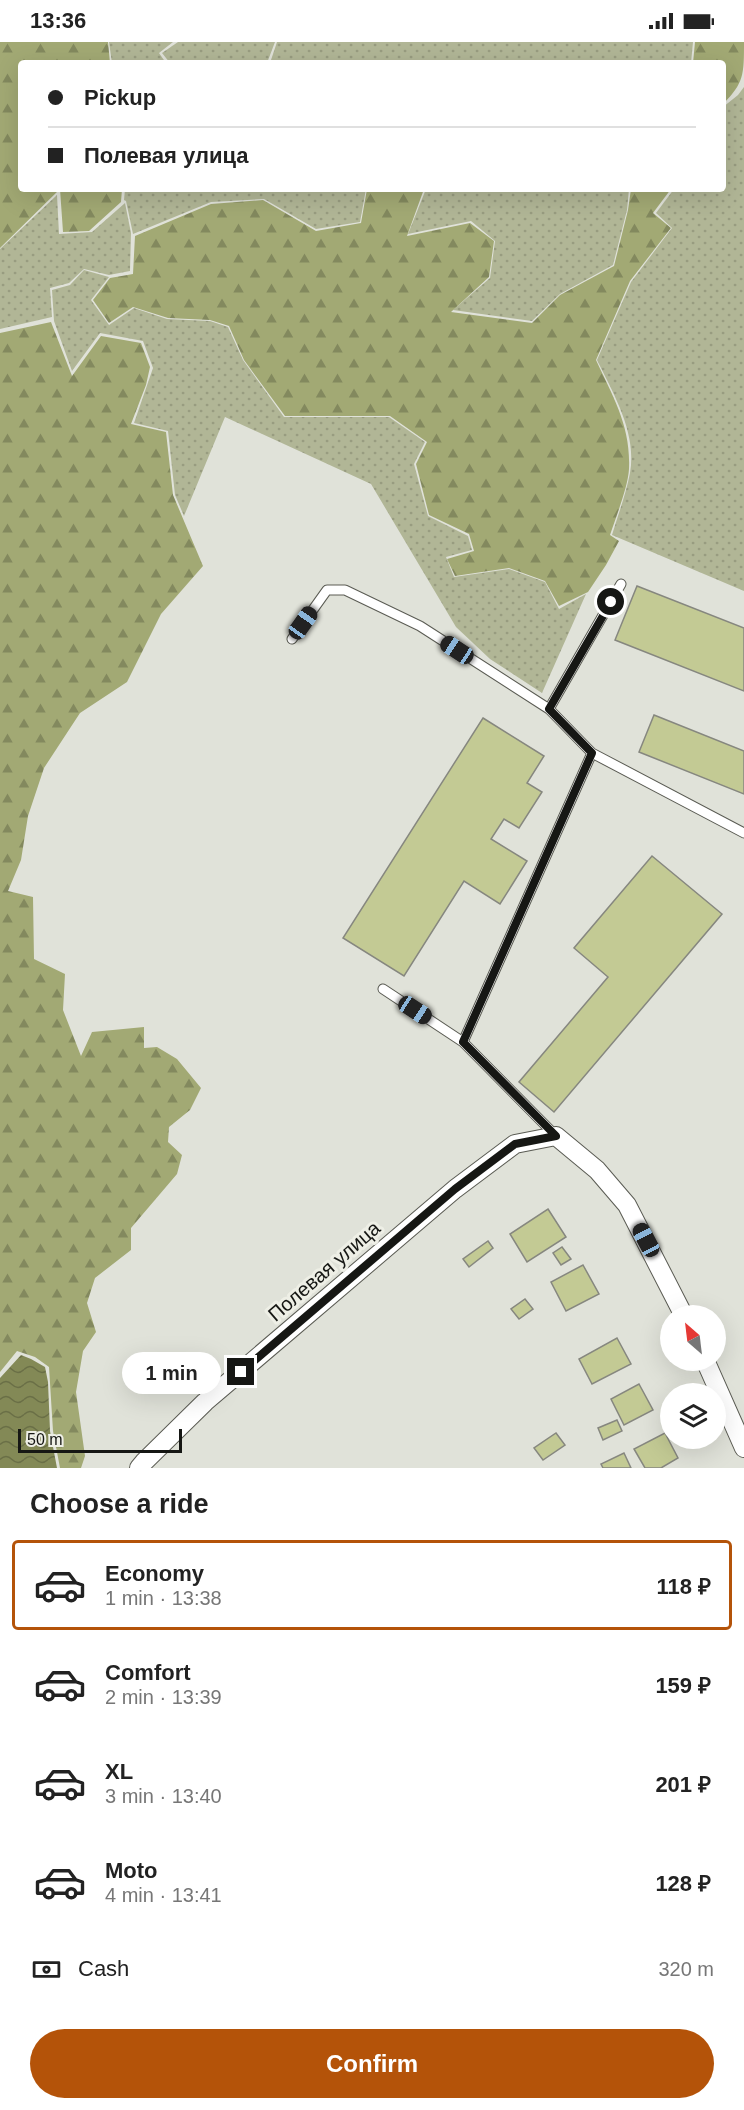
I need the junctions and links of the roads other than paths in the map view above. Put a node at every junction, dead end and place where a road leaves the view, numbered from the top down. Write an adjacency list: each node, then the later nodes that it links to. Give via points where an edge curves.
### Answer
1 (621, 584): 3 (lane)
2 (292, 639): 3 (lane, via 327,590 345,590 420,626)
3 (549, 709): 4 (lane)
4 (592, 753): 5 (lane); 7 (lane)
5 (744, 833)
6 (382, 989): 7 (lane)
7 (463, 1042): 8 (lane)
8 (556, 1136): 9 (street, via 597,1170 627,1205); 12 (street, Полевая улица, via 515,1144 455,1189 205,1402)
9 (678, 1305)
10 (710, 1371): 11 (street)
11 (744, 1448)
12 (140, 1468)

